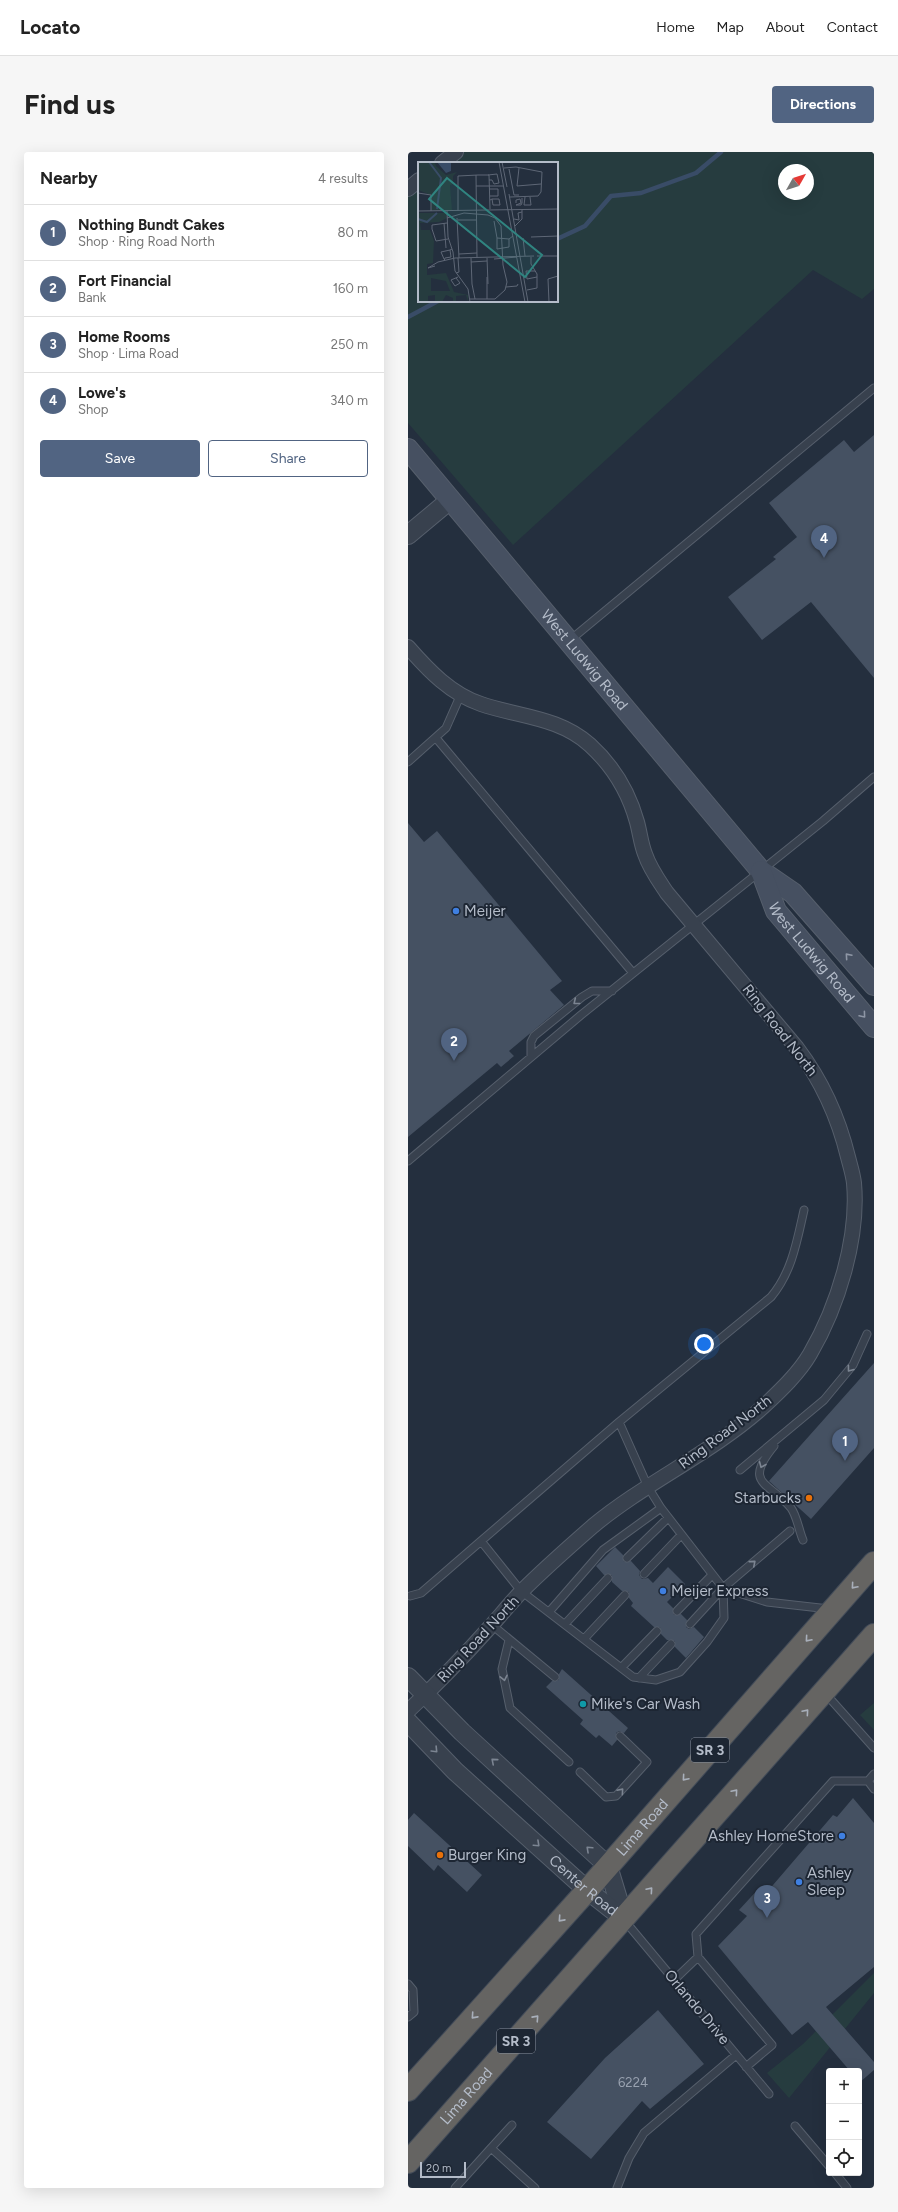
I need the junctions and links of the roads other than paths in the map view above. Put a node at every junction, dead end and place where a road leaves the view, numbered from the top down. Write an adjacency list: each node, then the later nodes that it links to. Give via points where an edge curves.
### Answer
1 (456, 152): 2 (street)
2 (443, 162)
3 (418, 181): 4 (street)
4 (408, 189)
5 (874, 388): 9 (lane)
6 (408, 449): 7 (main road, West Ludwig Road)
7 (450, 500): 8 (street); 9 (main road, West Ludwig Road)
8 (408, 535)
9 (568, 642): 15 (main road, West Ludwig Road)
10 (408, 648): 11 (street, Ring Road North, via 449,689)
11 (461, 694): 12 (lane, via 446,728); 16 (street, Ring Road North, via 481,704 545,720 574,732 590,746 618,777 631,804 645,854 654,874)
12 (436, 738): 13 (lane); 17 (lane)
13 (408, 762)
14 (874, 777): 15 (lane)
15 (760, 871): 16 (lane); 18 (main road, West Ludwig Road, one-way to 15, via 793,893); 20 (main road, West Ludwig Road, one-way to 20, via 776,911)
16 (694, 924): 17 (lane); 28 (street, Ring Road North, via 797,1048 824,1089 841,1130 854,1182 852,1231 849,1255 832,1306 809,1355 792,1378 757,1411 719,1440)
17 (632, 973): 19 (lane)
18 (874, 986)
19 (612, 991): 21 (lane); 21 (lane, one-way to 21, via 601,990 587,994 538,1032 531,1042)
20 (874, 1028)
21 (532, 1057): 22 (lane)
22 (408, 1161)
23 (804, 1210): 25 (lane, via 790,1266 771,1297)
24 (867, 1334): 26 (lane, one-way to 26, via 853,1365 824,1400)
25 (619, 1422): 28 (lane); 34 (lane)
26 (784, 1434): 27 (lane); 33 (lane, one-way to 33, via 761,1465 760,1478 763,1484 791,1508)
27 (740, 1470)
28 (648, 1487): 29 (lane); 41 (street, Ring Road North, via 606,1515)
29 (661, 1508): 30 (lane); 46 (lane, via 603,1550)
30 (668, 1518): 32 (lane); 35 (lane)
31 (790, 1531): 40 (lane, one-way to 31)
32 (681, 1535): 37 (lane); 38 (lane)
33 (803, 1540)
34 (481, 1541): 41 (lane); 43 (lane, via 421,1593)
35 (627, 1558)
36 (874, 1563): 44 (highway, Lima Road / SR 3, one-way to 44)
37 (644, 1574)
38 (712, 1575): 40 (lane); 45 (lane)
39 (608, 1578): 47 (lane)
40 (723, 1588): 44 (lane, via 767,1602); 48 (lane); 58 (lane, via 724,1618 680,1672 656,1680)
41 (521, 1591): 46 (lane); 49 (street, Ring Road North)
42 (625, 1595): 52 (lane)
43 (410, 1596)
44 (833, 1609): 70 (highway, Lima Road / SR 3, one-way to 70)
45 (677, 1611)
46 (550, 1612): 47 (lane)
47 (565, 1624): 52 (lane)
48 (690, 1624)
49 (492, 1625): 53 (lane); 60 (street, Ring Road North)
50 (657, 1631): 55 (lane)
51 (874, 1635): 59 (highway, Lima Road / SR 3)
52 (584, 1638): 55 (lane)
53 (509, 1640): 57 (lane); 65 (lane, one-way to 65, via 502,1669 510,1708)
54 (671, 1644): 58 (lane)
55 (622, 1667): 58 (lane, via 633,1677)
56 (408, 1677): 60 (street, Center Road)
57 (555, 1677)
58 (639, 1678)
59 (824, 1691): 64 (lane); 72 (highway, Lima Road / SR 3, one-way to 59)
60 (424, 1696): 61 (street, Ring Road North); 70 (street, Center Road, one-way to 60)
61 (408, 1711)
62 (408, 1722): 71 (street, Center Road, one-way to 71, via 455,1771)
63 (620, 1736): 66 (lane, one-way to 63, via 606,1797 616,1796 647,1762)
64 (874, 1748)
65 (569, 1762)
66 (580, 1772)
67 (874, 1774): 68 (lane)
68 (868, 1781): 69 (lane); 73 (lane, via 833,1781 696,1934)
69 (874, 1789)
70 (608, 1866): 71 (highway, Lima Road / SR 3); 72 (street, Center Road)
71 (587, 1890): 72 (street, Center Road); 79 (highway, Lima Road / SR 3, one-way to 79)
72 (624, 1919): 74 (lane, Orlando Drive); 84 (highway, Lima Road / SR 3, one-way to 72)
73 (698, 1957): 74 (lane); 78 (lane, via 772,2045)
74 (674, 1980): 77 (lane, Orlando Drive)
75 (408, 1984): 76 (lane, via 413,1990 414,2012)
76 (408, 2018)
77 (736, 2055): 78 (lane, Orlando Drive); 89 (lane, via 644,2133 629,2158)
78 (746, 2067): 80 (lane, Orlando Drive)
79 (408, 2090)
80 (769, 2094)
81 (512, 2125): 83 (lane)
82 (796, 2126): 85 (lane)
83 (491, 2148): 87 (lane); 88 (lane)
84 (408, 2162)
85 (826, 2162)
86 (837, 2176): 90 (lane)
87 (456, 2188)
88 (535, 2188)
89 (617, 2188)
90 (847, 2188)

